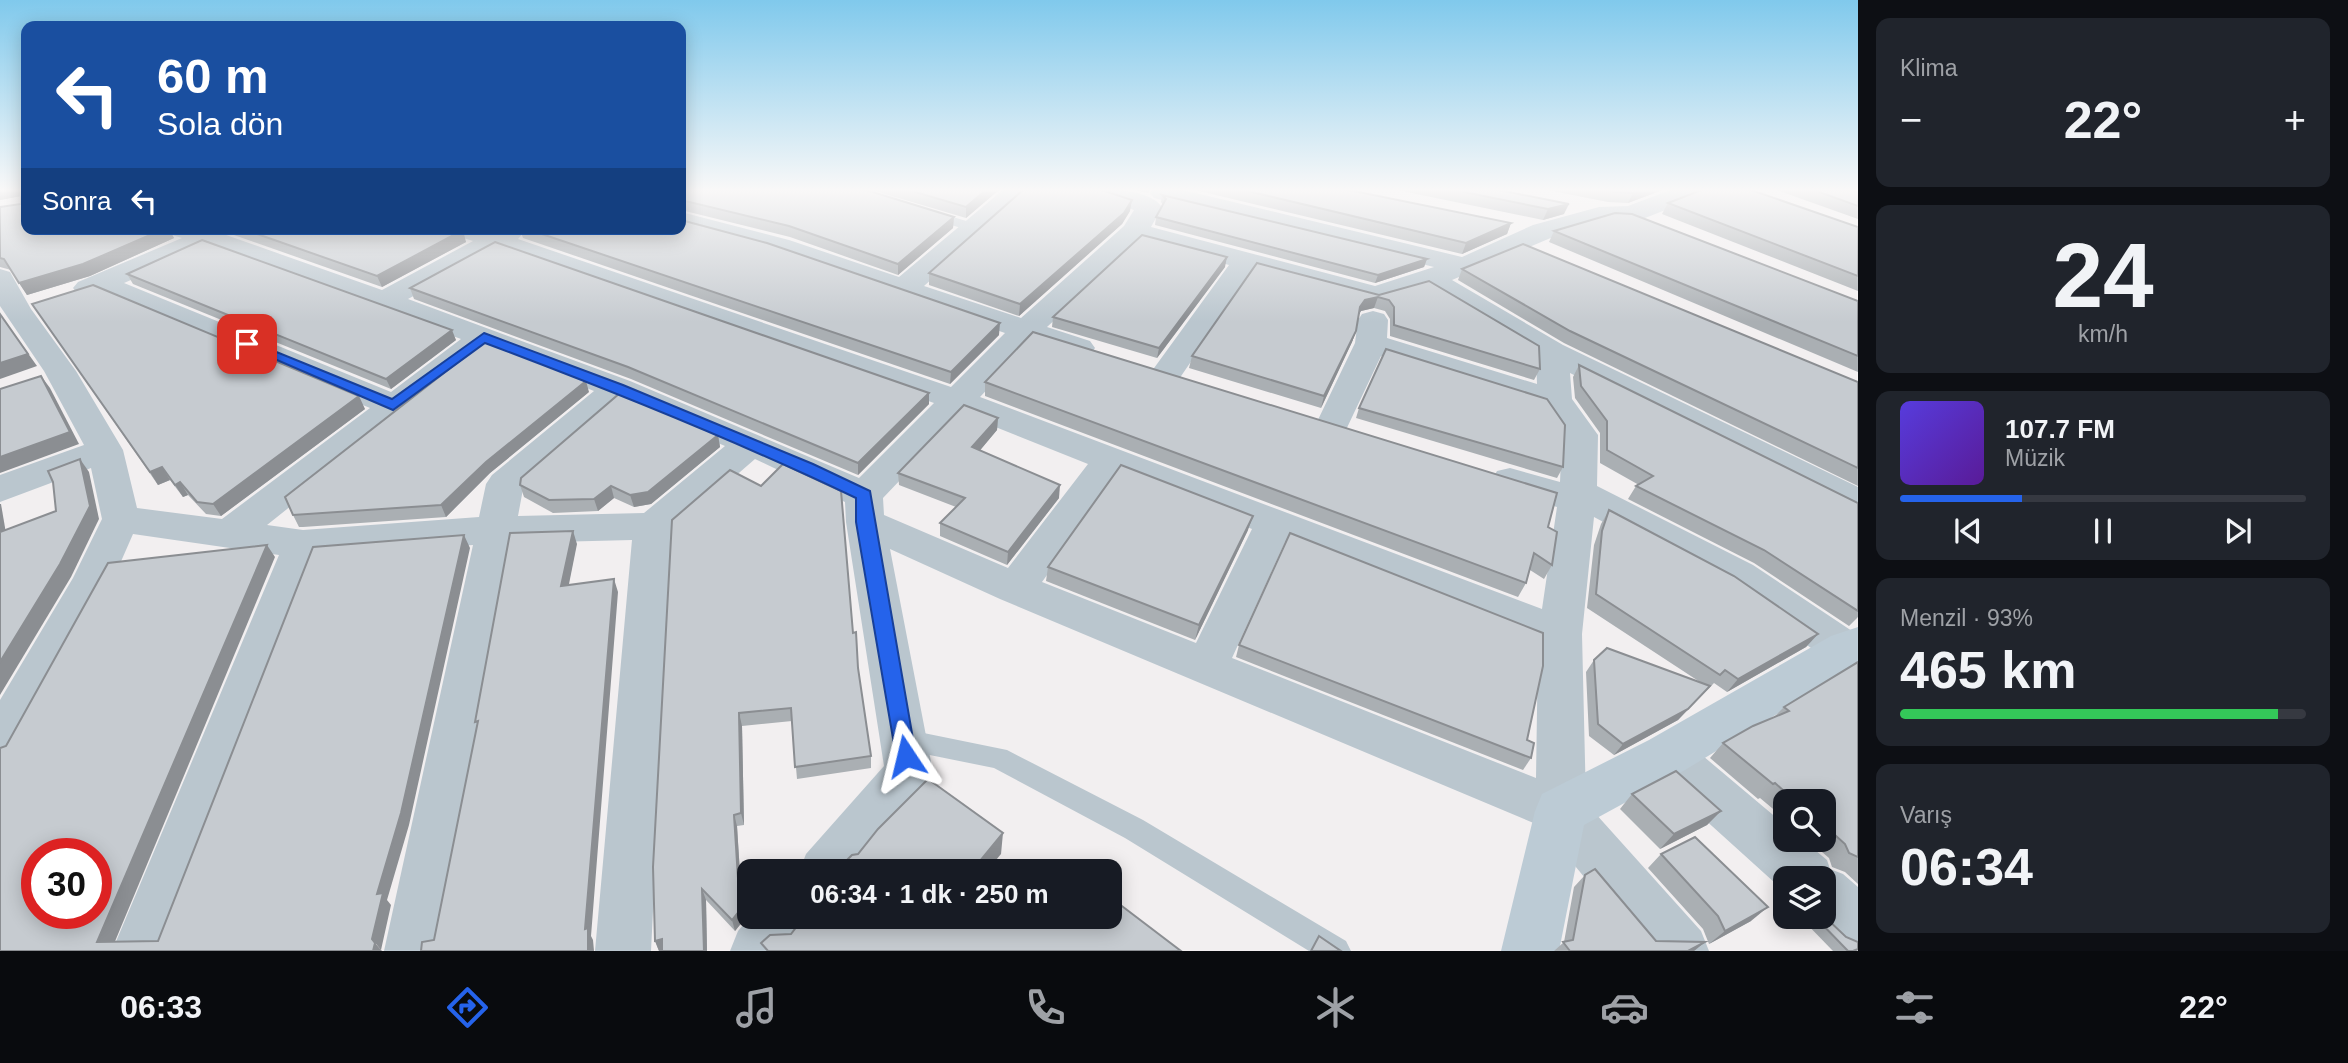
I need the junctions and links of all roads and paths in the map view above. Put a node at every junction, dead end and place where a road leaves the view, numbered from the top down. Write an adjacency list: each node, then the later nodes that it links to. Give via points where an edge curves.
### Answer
1 (731, 233): 16 (street)
2 (969, 233): 16 (street)
3 (1125, 233): 20 (street)
4 (1201, 233): 12 (street)
5 (1299, 233): 13 (street)
6 (1519, 233): 13 (street)
7 (1523, 233): 11 (street)
8 (189, 235): 15 (street)
9 (199, 235): 19 (street)
10 (505, 235): 19 (street); 27 (street)
11 (1556, 258)
12 (1246, 261): 17 (street); 25 (street)
13 (1465, 266): 14 (street)
14 (1429, 278): 17 (street); 23 (street)
15 (101, 284): 18 (street); 29 (street)
16 (904, 288): 20 (street)
17 (1376, 295): 22 (street)
18 (24, 300): 32 (street, via 48,376)
19 (385, 300): 21 (street)
20 (1025, 331): 24 (street); 27 (street)
21 (484, 337): 26 (street); 29 (street)
22 (1371, 343): 28 (street); 30 (street)
23 (1552, 352): 28 (street); 37 (street)
24 (1101, 355)
25 (1165, 375)
26 (618, 388): 31 (street); 42 (street, via 505,484)
27 (957, 400): 33 (street); 38 (street)
28 (1555, 400): 36 (street, via 1580,435)
29 (393, 405): 43 (street)
30 (1332, 426)
31 (750, 444): 38 (street); 41 (street)
32 (105, 450): 35 (street); 39 (street)
33 (1110, 461): 40 (street); 45 (street)
34 (1486, 472): 36 (street)
35 (0, 489)
36 (1577, 496): 46 (street); 47 (street, via 1739,576)
37 (1858, 503)
38 (864, 508): 45 (street); 49 (street)
39 (121, 519): 43 (street); 50 (street, via 91,582)
40 (1274, 523): 46 (street); 48 (street)
41 (653, 526): 42 (street); 60 (street)
42 (494, 530): 44 (street); 59 (street)
43 (229, 534): 44 (street)
44 (303, 544): 58 (street)
45 (1015, 589): 48 (street)
46 (1560, 634): 52 (street)
47 (1854, 651): 51 (main road)
48 (1206, 667): 52 (street)
49 (903, 740): 53 (street, via 909,772); 62 (lane, via 998,758 1135,829)
50 (0, 743)
51 (1667, 755): 52 (main road); 54 (street)
52 (1561, 811): 63 (main road); 64 (street)
53 (836, 859)
54 (1794, 866)
55 (1836, 903): 56 (street)
56 (1858, 923)
57 (776, 929): 61 (street)
58 (140, 951)
59 (412, 951)
60 (622, 951)
61 (758, 951)
62 (1336, 951)
63 (1530, 951)
64 (1682, 951)

